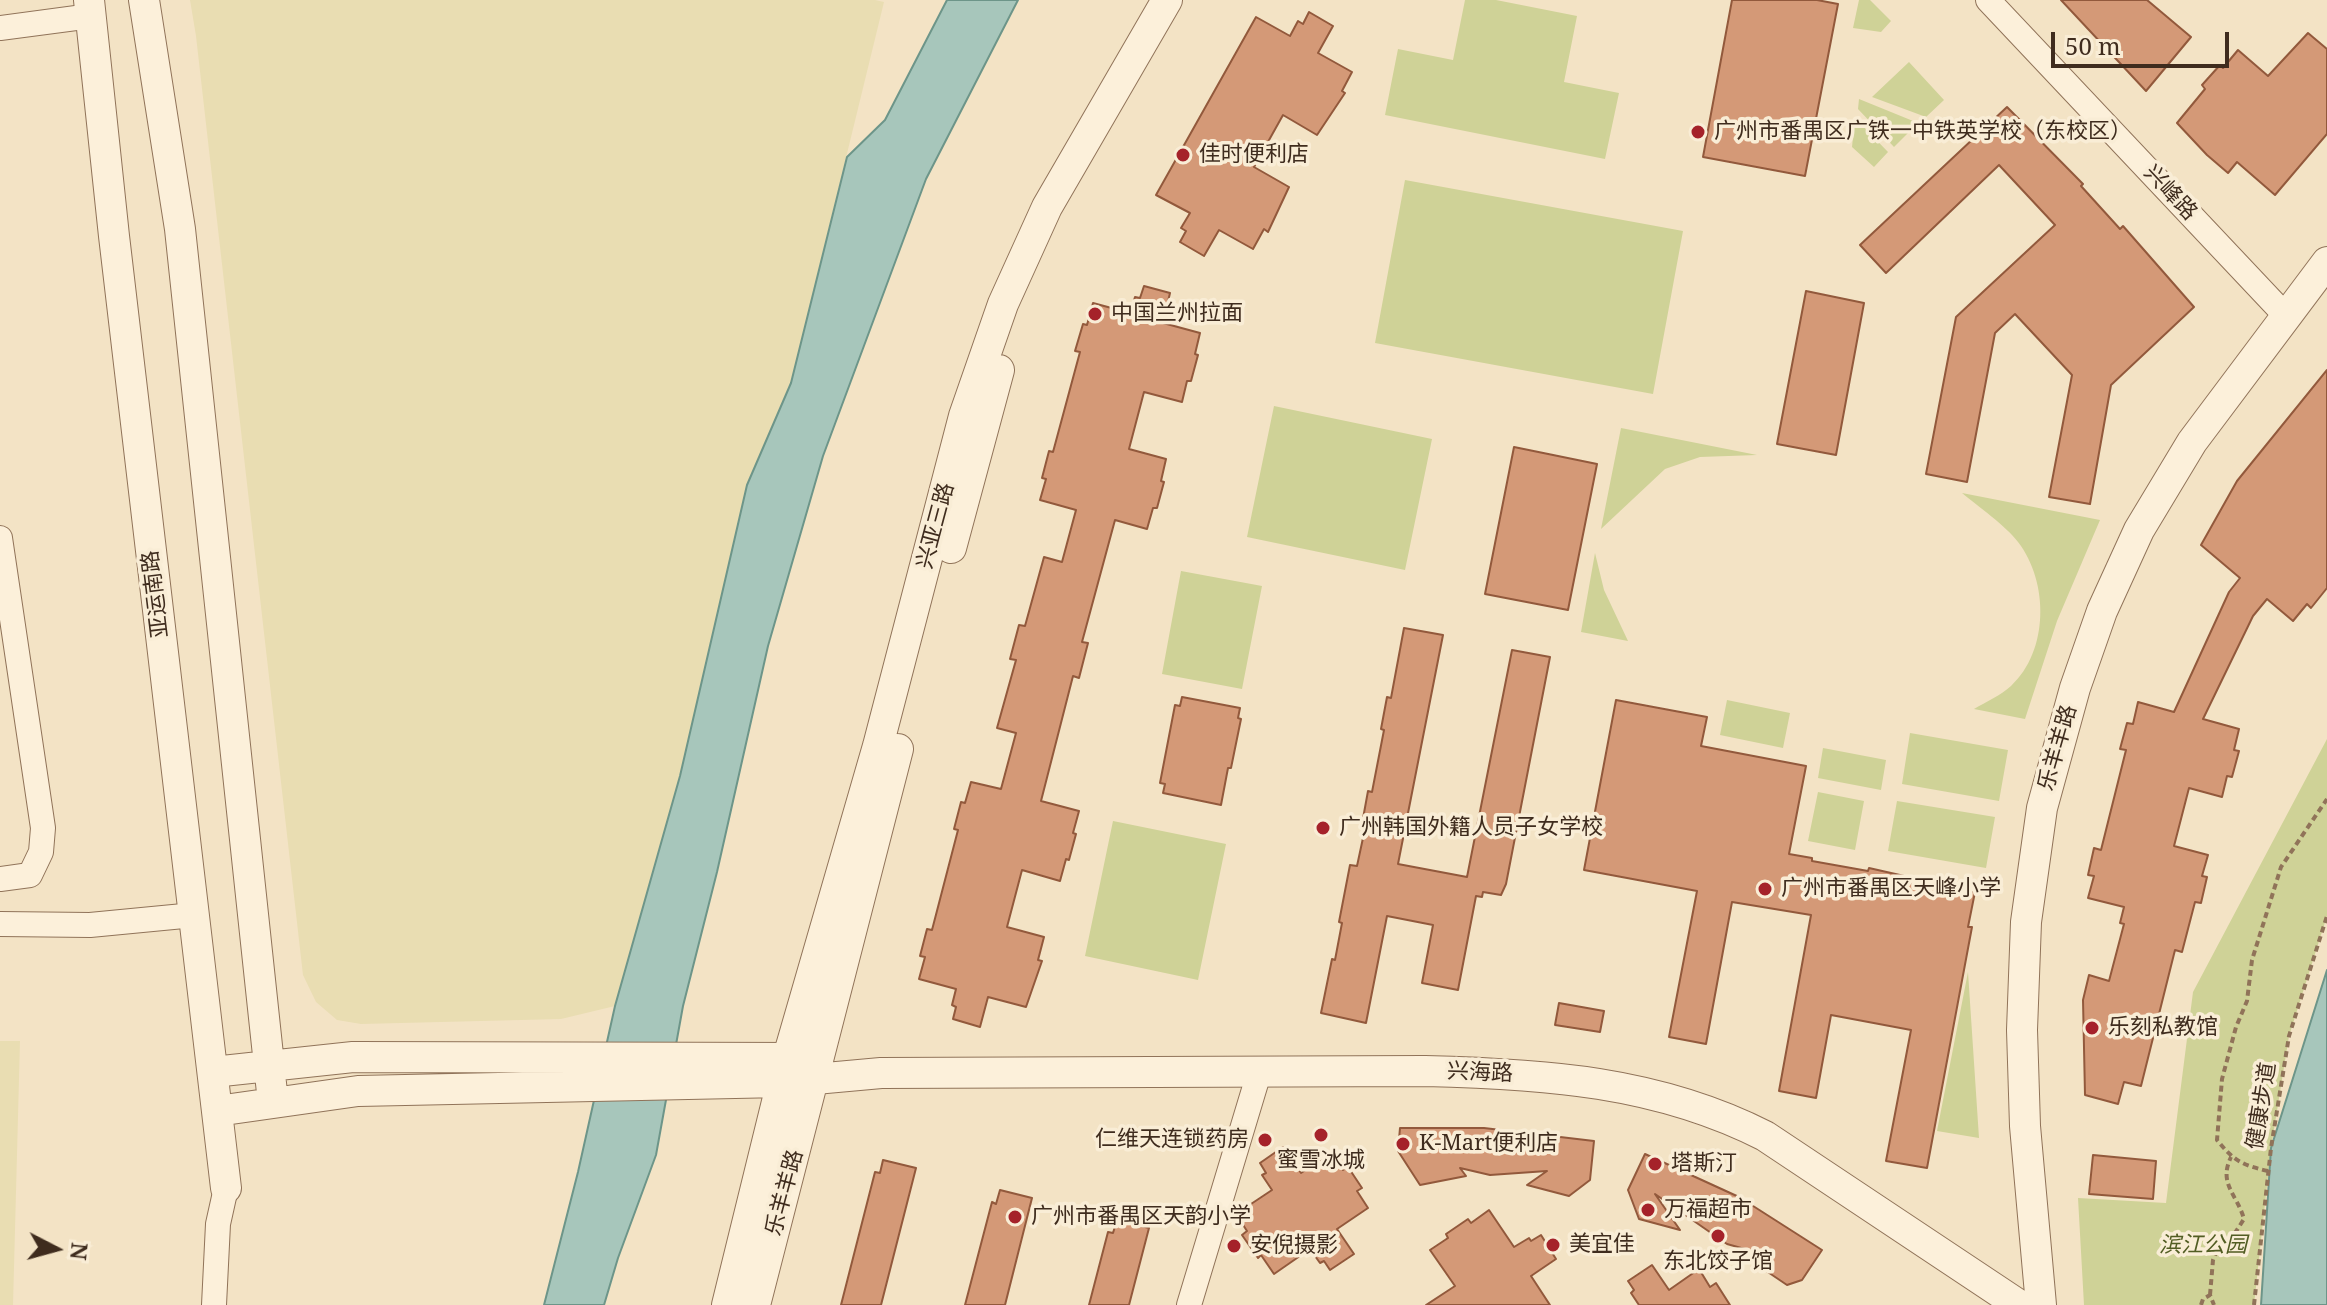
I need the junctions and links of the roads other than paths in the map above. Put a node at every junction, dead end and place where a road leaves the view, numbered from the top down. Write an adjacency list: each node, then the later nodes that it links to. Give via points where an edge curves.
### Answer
1 (144, 0): 14 (street, via 180,229)
2 (1167, 0): 16 (street, 兴亚三路, via 1047,207 1003,304 964,416 878,746)
3 (1186, 0): 15 (street, 兴亚三路, via 1061,219 1000,365)
4 (1988, 0): 8 (street, 兴峰路)
5 (90, 8): 6 (street); 12 (street, 亚运南路)
6 (0, 28)
7 (2327, 262): 8 (street, 乐羊羊路)
8 (2285, 315): 28 (street, 乐羊羊路, via 2192,442 2139,530 2075,688 2042,808 2026,922 2022,1030)
9 (0, 538): 10 (street)
10 (3, 574): 11 (street, via 43,828 41,852 30,875)
11 (0, 879)
12 (194, 915): 13 (street, via 90,925); 17 (street, 亚运南路)
13 (0, 924)
14 (269, 1065): 17 (street); 18 (street, via 353,1057); 20 (street)
15 (816, 1069): 16 (street, 兴海路); 19 (street, 兴海路); 25 (street, 乐羊羊路)
16 (785, 1070): 18 (street, 兴海路); 24 (street, 乐羊羊路)
17 (213, 1072): 21 (street, 亚运南路)
18 (562, 1073): 20 (street)
19 (1259, 1073): 26 (street); 27 (street, 兴海路, via 1499,1073 1592,1082 1678,1100 1765,1136)
20 (273, 1102): 21 (street)
21 (217, 1111): 22 (street, 亚运南路)
22 (226, 1188): 23 (street, via 218,1224)
23 (214, 1305)
24 (727, 1305)
25 (755, 1305)
26 (1189, 1305)
27 (2019, 1305)
28 (2041, 1305)

